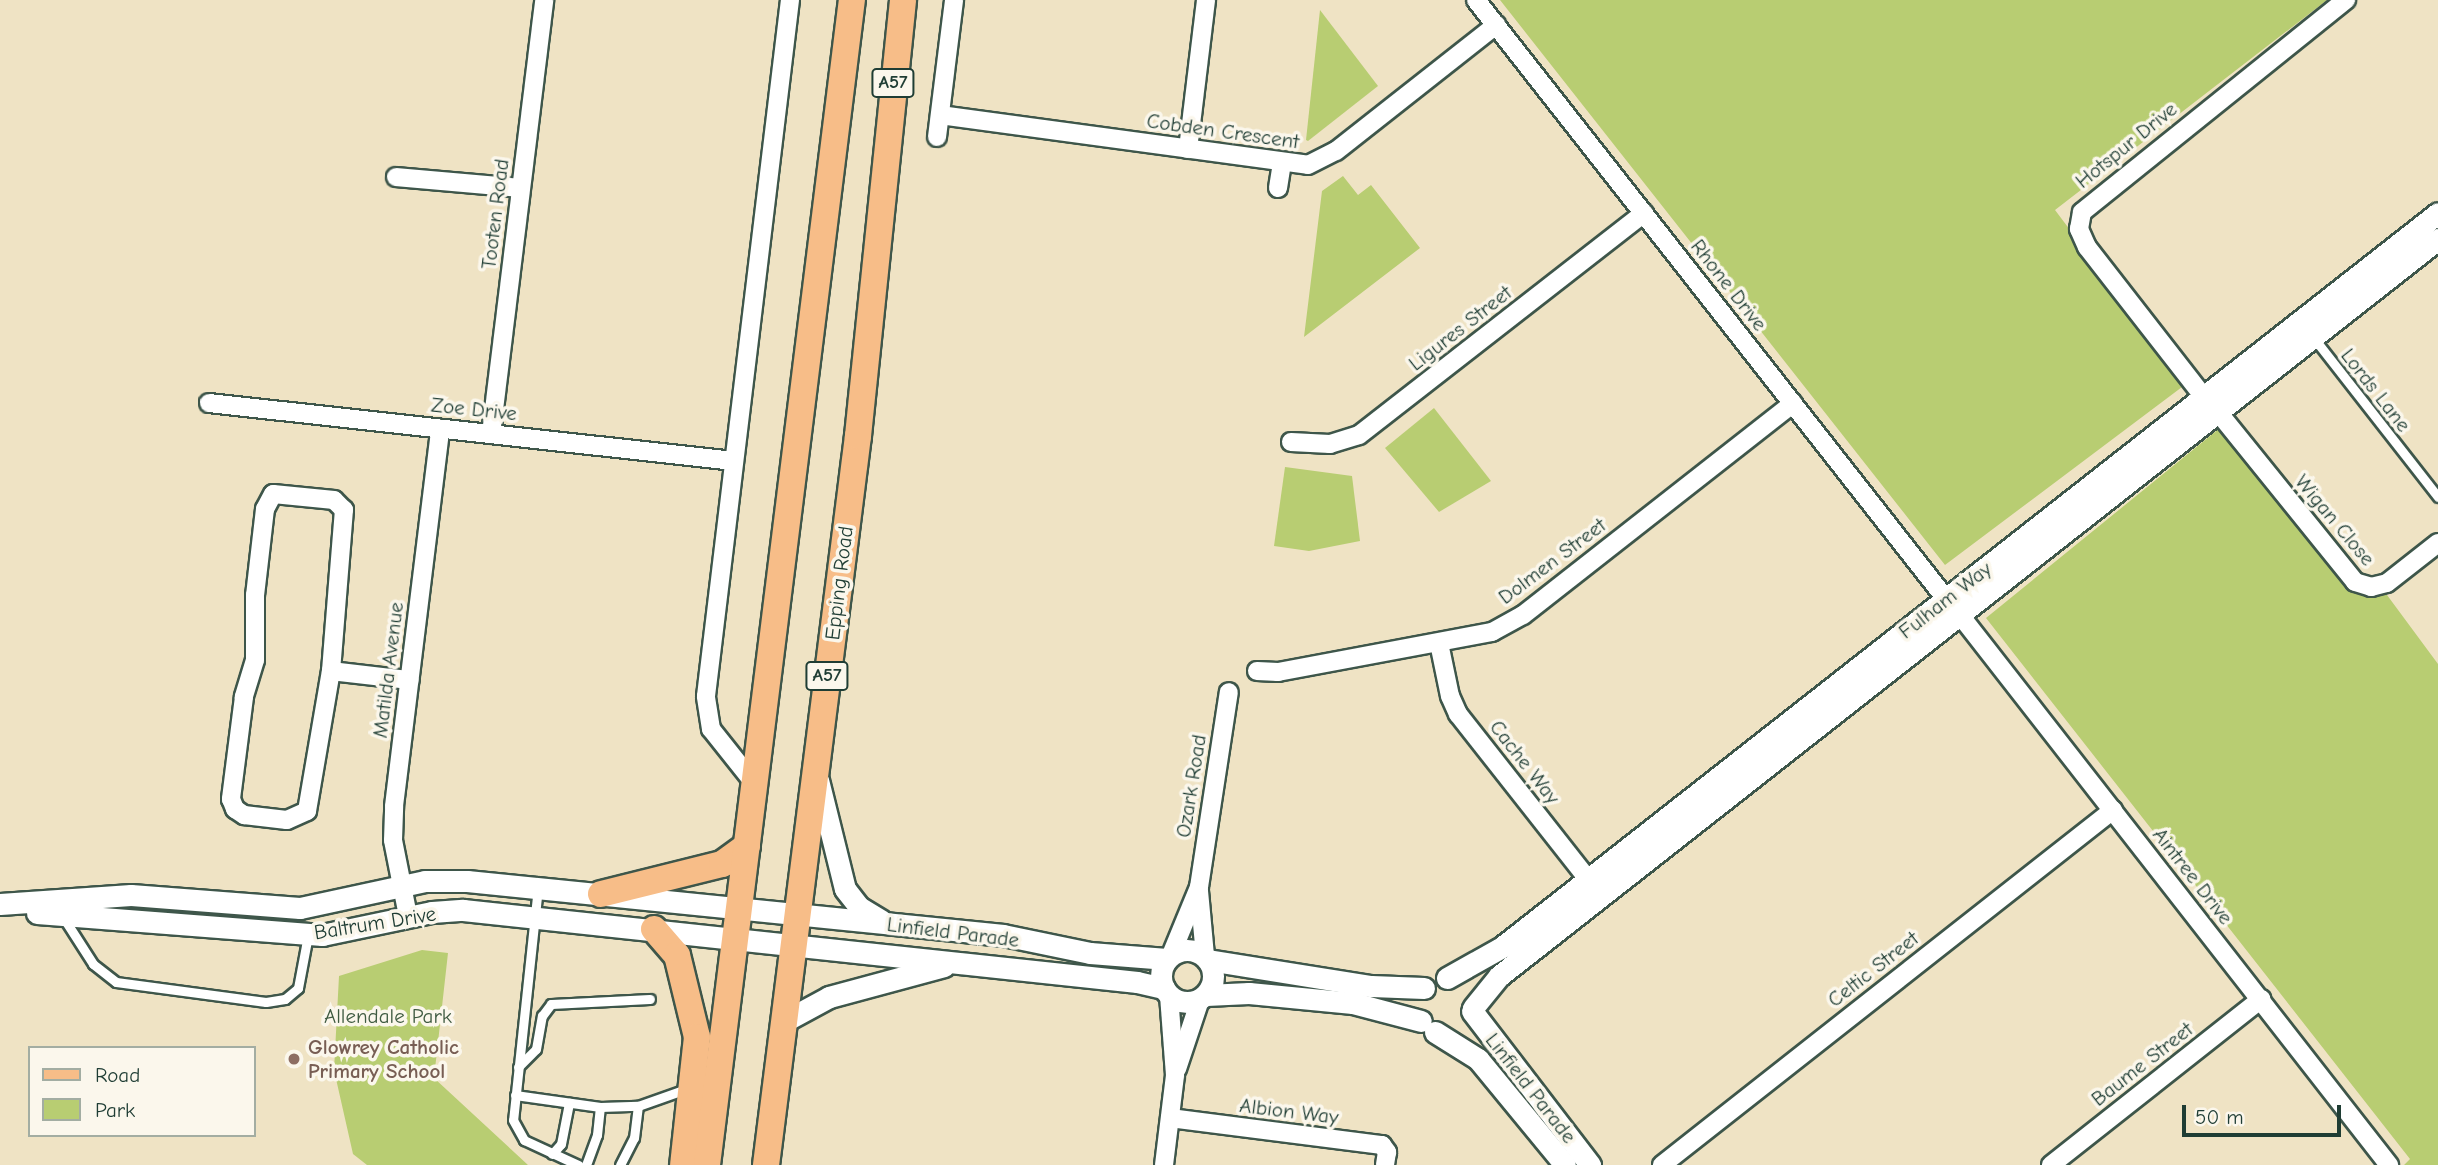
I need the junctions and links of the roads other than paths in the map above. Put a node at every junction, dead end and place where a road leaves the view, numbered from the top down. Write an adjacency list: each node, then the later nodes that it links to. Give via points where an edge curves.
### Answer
1 (544, 0): 15 (street, Tooten Road)
2 (790, 0): 28 (street)
3 (852, 0): 38 (main road)
4 (903, 0): 37 (main road, Epping Road / A57, via 858,436)
5 (954, 0): 10 (street)
6 (1206, 0): 12 (street)
7 (1476, 0): 9 (street, Rhone Drive)
8 (2346, 0): 21 (street, Hotspur Drive, via 2082,212 2079,229 2087,247)
9 (1496, 25): 13 (street, Cobden Crescent, via 1322,161 1308,165); 17 (street, Rhone Drive)
10 (940, 115): 11 (street); 12 (street, Cobden Crescent)
11 (937, 137)
12 (1188, 149): 13 (street, Cobden Crescent)
13 (1282, 162): 16 (street)
14 (396, 177): 15 (street)
15 (521, 188): 26 (street, Tooten Road)
16 (1278, 188)
17 (1644, 213): 23 (street, Rhone Drive); 27 (street, Ligures Street, via 1359,435 1330,444)
18 (2438, 213): 21 (street, Fulham Way)
19 (2438, 239): 20 (street, Fulham Way)
20 (2313, 337): 24 (street, Fulham Way); 29 (lane, Lords Lane)
21 (2203, 396): 31 (street, Fulham Way)
22 (209, 403): 25 (street, Zoe Drive)
23 (1793, 403): 31 (street, Rhone Drive); 32 (street, Dolmen Street, via 1523,615 1492,632)
24 (2218, 412): 30 (street, Wigan Close, via 2355,582 2371,587 2387,583); 31 (street, Fulham Way)
25 (440, 429): 26 (street, Zoe Drive); 35 (street, Matilda Avenue)
26 (491, 434): 28 (street, Zoe Drive)
27 (1292, 442)
28 (734, 461): 38 (street, via 705,707 717,738)
29 (2438, 497)
30 (2438, 543)
31 (1953, 607): 39 (street, Aintree Drive); 44 (street, Fulham Way)
32 (1439, 643): 34 (street, Dolmen Street, via 1278,672); 44 (street, Cache Way, via 1458,714)
33 (331, 671): 33 (street, via 307,811 287,820 240,813 231,799 244,697 256,660 256,595 265,509 273,494 334,500 344,510); 35 (street)
34 (1257, 671)
35 (409, 680): 41 (street, Matilda Avenue, via 393,827)
36 (1228, 692): 43 (street, Ozark Road)
37 (815, 768): 48 (main road, Epping Road / A57); 52 (street, via 845,889 859,907)
38 (754, 783): 40 (main road)
39 (2113, 810): 65 (street, Aintree Drive); 88 (street, Celtic Street)
40 (747, 846): 45 (main road, via 722,864); 47 (main road)
41 (400, 887): 42 (street, Baltrum Drive, via 467,881); 46 (street, Baltrum Drive, via 300,908 131,895); 49 (street, Matilda Avenue)
42 (538, 887): 45 (street, Baltrum Drive); 50 (lane)
43 (1199, 887): 57 (street); 58 (street)
44 (1595, 888): 60 (street, Fulham Way); 66 (street, Fulham Way, via 1499,976)
45 (601, 894): 47 (street, Baltrum Drive)
46 (0, 905): 51 (street, Baltrum Drive)
47 (739, 908): 48 (street, Linfield Parade); 55 (main road)
48 (796, 915): 52 (street, Linfield Parade); 56 (main road, Epping Road / A57)
49 (408, 916): 50 (street, Baltrum Drive, via 463,911); 54 (street, Baltrum Drive, via 339,933)
50 (534, 917): 53 (street, Baltrum Drive); 69 (lane)
51 (63, 918): 54 (street, Baltrum Drive, via 154,919); 54 (lane, via 93,964 116,982 266,1002 285,999 298,988)
52 (888, 924): 57 (street, Linfield Parade, via 1003,935 1090,953)
53 (654, 929): 55 (street, Baltrum Drive); 71 (main road, via 677,955 686,979)
54 (308, 935)
55 (736, 940): 56 (street, Baltrum Drive); 71 (main road)
56 (793, 946): 59 (street, Linfield Parade); 67 (main road, Epping Road / A57)
57 (1169, 957): 58 (street, via 1188,950); 62 (street, via 1161,973)
58 (1207, 958): 61 (street, via 1371,986); 63 (street, via 1213,982)
59 (956, 962): 62 (street, Linfield Parade); 67 (street, via 829,997)
60 (1447, 978): 61 (street); 66 (street, via 1469,992)
61 (1424, 988): 68 (street, via 1417,1004)
62 (1167, 992): 63 (street, via 1184,1002); 70 (street)
63 (1203, 998): 68 (street, Linfield Parade, via 1249,993 1353,1003); 70 (street)
64 (650, 999): 69 (lane, via 551,1004 542,1016 536,1049)
65 (2261, 999): 89 (street, Baume Street); 90 (street, Aintree Drive)
66 (1472, 1010): 68 (street, via 1454,1032); 87 (street, Linfield Parade)
67 (783, 1022): 85 (main road, Epping Road / A57)
68 (1428, 1026): 79 (street, Linfield Parade, via 1478,1059)
69 (518, 1067): 72 (lane)
70 (1175, 1076): 76 (street)
71 (705, 1079): 74 (lane); 83 (main road); 84 (main road)
72 (515, 1096): 73 (lane); 77 (lane, via 516,1130 524,1140)
73 (569, 1103): 75 (lane); 77 (lane, via 561,1144)
74 (638, 1106): 75 (lane); 82 (lane, via 634,1138)
75 (600, 1107): 81 (lane, via 597,1135)
76 (1170, 1118): 78 (street, Albion Way, via 1382,1145); 86 (street)
77 (552, 1154): 80 (lane)
78 (1390, 1161)
79 (1562, 1164)
80 (578, 1165)
81 (586, 1165)
82 (620, 1165)
83 (683, 1165)
84 (707, 1165)
85 (766, 1165)
86 (1164, 1165)
87 (1590, 1165)
88 (1662, 1165)
89 (2051, 1165)
90 (2389, 1165)

